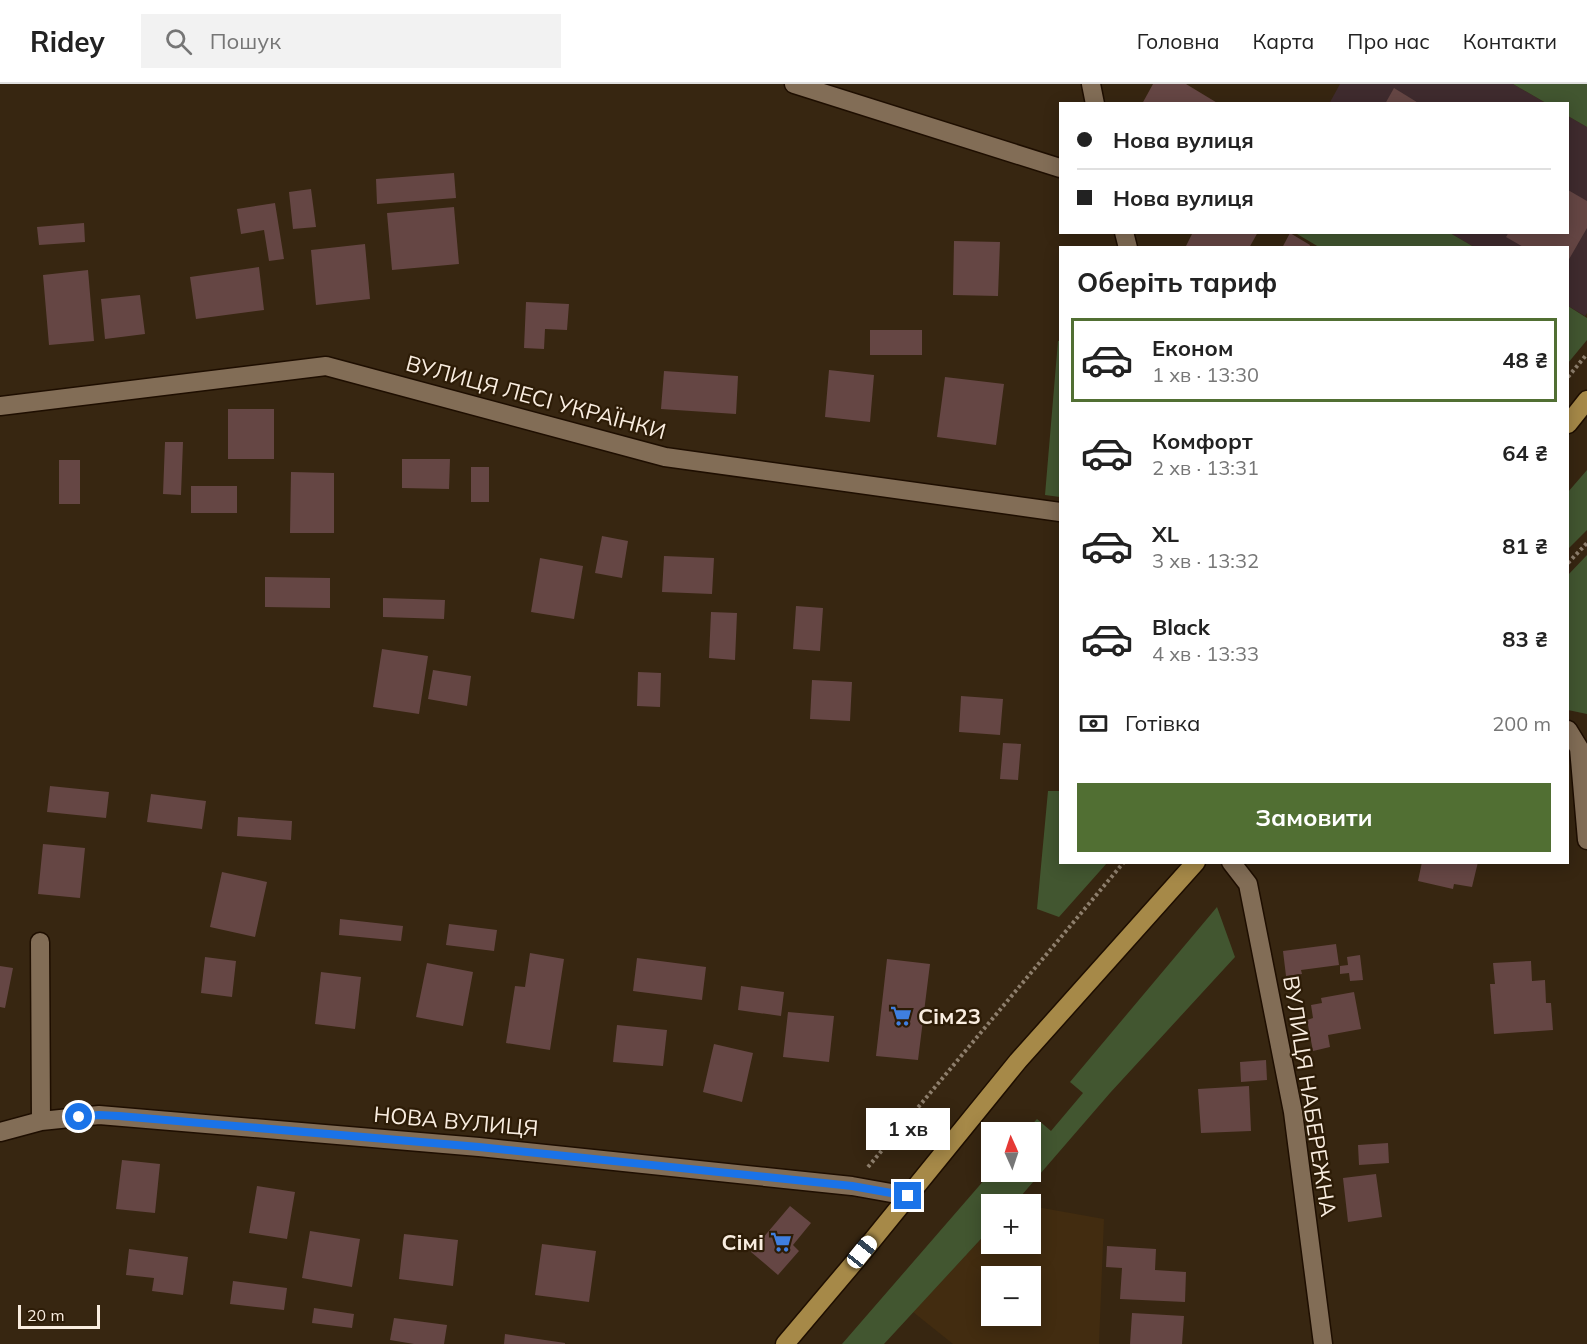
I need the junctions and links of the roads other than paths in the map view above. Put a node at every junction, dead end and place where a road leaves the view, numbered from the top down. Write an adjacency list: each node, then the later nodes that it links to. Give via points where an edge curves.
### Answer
1 (794, 84): 4 (street)
2 (1091, 84): 3 (street)
3 (1095, 102)
4 (1059, 168)
5 (1587, 400): 7 (main road)
6 (0, 405): 8 (street, ВУЛИЦЯ ЛЕСІ УКРАЇНКИ, via 326,366 665,457)
7 (1569, 423)
8 (1059, 512)
9 (1569, 732): 10 (street, via 1579,748)
10 (1587, 840)
11 (1194, 864): 16 (main road, via 1018,1060)
12 (1233, 864): 18 (street, ВУЛИЦЯ НАБЕРЕЖНА, via 1248,884 1293,1112)
13 (40, 942): 14 (street)
14 (41, 1120): 15 (street, НОВА ВУЛИЦЯ); 16 (street, НОВА ВУЛИЦЯ, via 99,1115 231,1125 852,1186)
15 (0, 1132)
16 (908, 1196): 17 (main road)
17 (785, 1344)
18 (1323, 1344)

